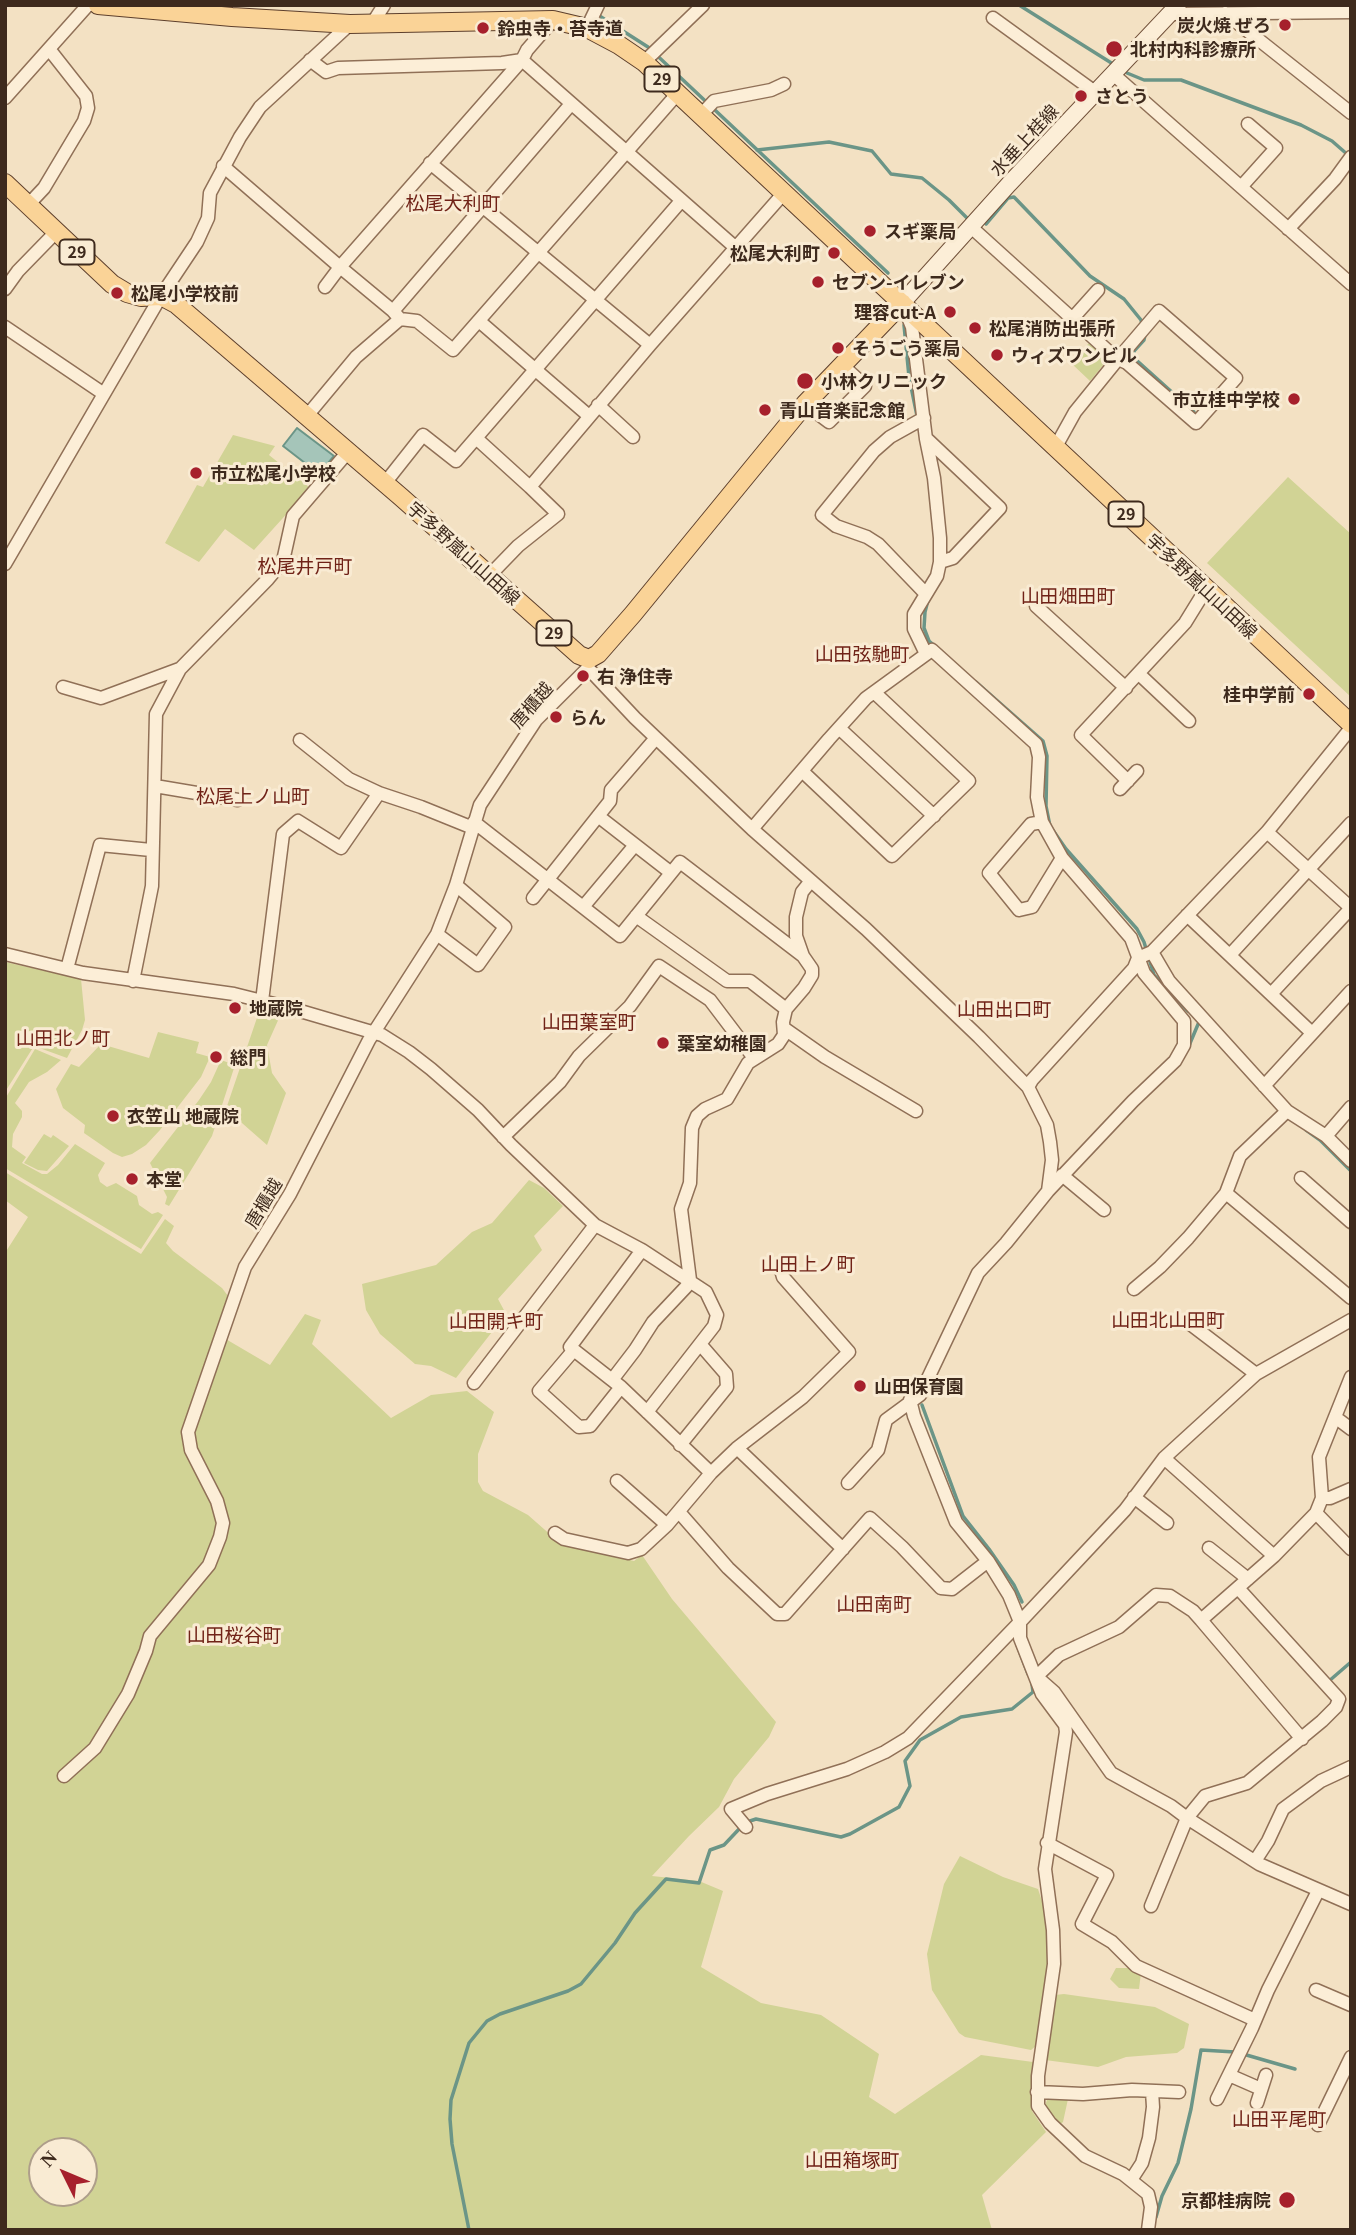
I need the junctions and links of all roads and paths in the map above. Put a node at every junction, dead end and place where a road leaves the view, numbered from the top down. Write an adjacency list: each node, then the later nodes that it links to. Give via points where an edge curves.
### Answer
1 (88, 5): 14 (street)
2 (98, 5): 11 (main road, 宇多野嵐山山田線 / 29)
3 (384, 5): 12 (street)
4 (598, 5): 13 (street)
5 (703, 5): 15 (street)
6 (1174, 10): 8 (street); 18 (main road, 水垂上桂線)
7 (1351, 12): 8 (street)
8 (1225, 13): 24 (street)
9 (993, 18): 20 (street)
10 (553, 20): 12 (main road, 宇多野嵐山山田線 / 29); 13 (main road, 宇多野嵐山山田線 / 29); 17 (street)
11 (350, 24): 12 (main road, 宇多野嵐山山田線 / 29); 16 (street)
12 (372, 24)
13 (587, 28): 15 (main road, 宇多野嵐山山田線 / 29)
14 (49, 49): 22 (street); 35 (street, via 86,96 88,108 44,188)
15 (651, 56): 21 (main road, 宇多野嵐山山田線 / 29)
16 (310, 60): 17 (street, via 326,72); 30 (street, via 260,107)
17 (522, 60): 23 (street); 29 (street)
18 (1113, 74): 20 (main road, 水垂上桂線); 32 (street)
19 (784, 84): 25 (street, via 714,101)
20 (1096, 92): 37 (main road, 水垂上桂線)
21 (678, 93): 25 (main road, 宇多野嵐山山田線 / 29); 27 (street)
22 (5, 98)
23 (571, 104): 27 (street); 36 (street)
24 (1351, 113)
25 (701, 115): 33 (main road, 宇多野嵐山山田線 / 29)
26 (1248, 124): 32 (street, via 1276,148)
27 (626, 151): 34 (street); 41 (street)
28 (1351, 157): 38 (street)
29 (430, 163): 36 (street); 42 (street)
30 (223, 166): 42 (street); 47 (street, via 210,193 208,218 197,242)
31 (5, 183): 35 (main road, 宇多野嵐山山田線 / 29)
32 (1241, 187): 38 (street)
33 (783, 194): 40 (street); 49 (main road, 宇多野嵐山山田線 / 29)
34 (681, 201): 40 (street); 48 (street)
35 (28, 205): 39 (main road, 宇多野嵐山山田線 / 29)
36 (482, 207): 41 (street); 50 (street)
37 (971, 227): 49 (main road, 水垂上桂線); 51 (street)
38 (1288, 229): 43 (street)
39 (56, 232): 45 (street); 47 (main road, 宇多野嵐山山田線 / 29, via 112,284 142,297)
40 (736, 248): 54 (street)
41 (537, 252): 48 (street); 52 (street)
42 (340, 267): 44 (street); 50 (street)
43 (1350, 283)
44 (324, 287)
45 (5, 289)
46 (1098, 290): 51 (street)
47 (161, 296): 58 (street); 62 (main road, 宇多野嵐山山田線 / 29)
48 (595, 300): 54 (street); 57 (street)
49 (902, 303): 56 (main road, 29); 63 (street, via 912,327); 67 (main road, 宇多野嵐山山田線 / 29)
50 (397, 315): 52 (street, via 417,321 453,349); 62 (street)
51 (1072, 319): 55 (street)
52 (479, 321): 57 (street)
53 (5, 327): 58 (street)
54 (650, 345): 60 (street)
55 (1118, 359): 55 (street, via 1159,311 1236,378 1196,423); 67 (street, via 1075,412)
56 (842, 365): 59 (main road, 29); 59 (street, via 864,386 829,422)
57 (534, 370): 61 (street); 65 (street)
58 (104, 394): 72 (street)
59 (805, 404): 78 (main road, 29)
60 (598, 405): 61 (street); 64 (street)
61 (589, 416): 70 (street)
62 (306, 417): 68 (main road, 宇多野嵐山山田線 / 29)
63 (924, 418): 66 (street); 75 (street, via 874,451 822,515 878,544)
64 (633, 437)
65 (476, 438): 69 (street, via 456,461 423,435); 70 (street)
66 (926, 439): 71 (street, via 934,478); 71 (street, via 1000,508 953,558)
67 (1055, 448): 74 (main road, 宇多野嵐山山田線 / 29)
68 (347, 453): 69 (main road, 宇多野嵐山山田線 / 29); 79 (street, via 293,516 283,561)
69 (385, 483): 73 (main road, 宇多野嵐山山田線 / 29)
70 (530, 487): 73 (street, via 558,514)
71 (940, 562): 75 (street)
72 (5, 564)
73 (489, 576): 78 (main road, 宇多野嵐山山田線 / 29)
74 (1206, 589): 80 (street, via 1185,624); 85 (main road, 宇多野嵐山山田線 / 29)
75 (926, 594): 77 (street, via 914,614 914,629)
76 (1036, 606): 82 (street)
77 (926, 654): 83 (street); 96 (street, via 932,650 1036,744)
78 (588, 664): 87 (street); 98 (street, 唐櫃越, via 536,720 487,793)
79 (180, 669): 81 (street, via 101,698); 91 (street, via 156,714)
80 (1139, 674): 82 (street); 84 (street)
81 (63, 687)
82 (1126, 688): 90 (street, via 1082,735)
83 (875, 693): 86 (street); 95 (street, via 969,781)
84 (1189, 721)
85 (1351, 726): 100 (street)
86 (839, 728): 89 (street); 95 (street)
87 (656, 738): 94 (street, via 611,790 610,802); 99 (street)
88 (300, 740): 92 (street, via 349,779)
89 (802, 771): 95 (street, via 892,856); 99 (street)
90 (1128, 781)
91 (155, 786): 93 (street); 102 (street)
92 (379, 793): 98 (street); 123 (street, via 341,848 298,821 283,834)
93 (238, 800)
94 (598, 816): 101 (street); 106 (street)
95 (933, 816)
96 (1042, 822): 103 (street); 103 (street, via 1031,824 989,873 1019,910 1032,906)
97 (1351, 823): 104 (street)
98 (473, 825): 106 (street); 108 (street, 唐櫃越)
99 (752, 829): 107 (street)
100 (1267, 832): 104 (street); 111 (street)
101 (635, 845): 105 (street); 110 (street)
102 (152, 850): 119 (street, via 100,845); 120 (street, via 152,886)
103 (1062, 858): 118 (street, via 1131,938)
104 (1308, 869): 116 (street); 122 (street, via 1351,908)
105 (670, 872): 112 (street); 117 (street, via 680,862)
106 (549, 880): 109 (street); 110 (street)
107 (810, 881): 117 (street, via 796,917); 130 (street, via 866,929)
108 (456, 885): 113 (street, 唐櫃越); 113 (street, via 505,927 478,965)
109 (533, 898)
110 (583, 907): 112 (street, via 620,936)
111 (1187, 915): 114 (street); 116 (street)
112 (636, 916): 124 (street, via 727,981 750,981)
113 (437, 934): 127 (street, 唐櫃越)
114 (1152, 952): 118 (street); 129 (street, via 1168,981)
115 (5, 954): 119 (street)
116 (1230, 955): 122 (street)
117 (803, 956): 124 (street, via 812,975)
118 (1138, 958): 130 (street); 137 (street, via 1144,974 1184,1021 1184,1045 1175,1061)
119 (67, 969): 120 (street)
120 (133, 981): 123 (street)
121 (1351, 991): 126 (street)
122 (1271, 994): 126 (street)
123 (262, 1001): 127 (street)
124 (786, 1009): 125 (street)
125 (785, 1029): 128 (street, via 778,1044); 132 (street)
126 (1312, 1033): 129 (street)
127 (375, 1034): 134 (street, via 431,1069); 186 (street, 唐櫃越, via 290,1194 245,1267 188,1432 191,1450 223,1523 209,1564 149,1636 128,1694 95,1748)
128 (754, 1058): 134 (street, via 710,1000 659,966 630,1006); 146 (street, via 727,1099 705,1109 692,1128 690,1183 681,1209)
129 (1264, 1086): 133 (street)
130 (1028, 1087): 139 (street, via 1047,1125 1052,1160)
131 (1351, 1107): 135 (street)
132 (916, 1111)
133 (1287, 1111): 135 (street); 140 (street, via 1240,1156)
134 (503, 1136): 143 (street)
135 (1326, 1136): 136 (street)
136 (1351, 1161)
137 (1062, 1175): 139 (street); 141 (street)
138 (1301, 1178): 142 (street)
139 (1048, 1191): 157 (street, via 978,1273 920,1395)
140 (1226, 1193): 147 (street, via 1160,1267); 148 (street)
141 (1104, 1210)
142 (1351, 1222)
143 (595, 1225): 144 (street); 155 (street)
144 (642, 1250): 146 (street); 152 (street, via 570,1347)
145 (781, 1270): 162 (street, via 849,1352 803,1397)
146 (690, 1280): 151 (street, via 706,1292 717,1315); 156 (street, via 653,1322)
147 (1134, 1289)
148 (1351, 1298)
149 (1351, 1320): 153 (street)
150 (1189, 1323): 153 (street)
151 (700, 1344): 158 (street); 161 (street, via 726,1374 727,1387)
152 (573, 1351): 156 (street); 156 (street, via 539,1391 579,1427 590,1426)
153 (1256, 1374): 163 (street)
154 (1351, 1377): 159 (street)
155 (474, 1383)
156 (616, 1383): 158 (street)
157 (910, 1401): 166 (street, via 887,1420 878,1450); 179 (street, via 956,1522)
158 (647, 1412): 161 (street)
159 (1335, 1417): 160 (street); 169 (street, via 1319,1457)
160 (1351, 1429)
161 (680, 1445): 164 (street)
162 (737, 1448): 164 (street); 176 (street)
163 (1164, 1458): 168 (street); 178 (street)
164 (711, 1473): 170 (street)
165 (617, 1481): 173 (street)
166 (848, 1483)
167 (1351, 1489): 169 (street)
168 (1134, 1497): 172 (street); 182 (street)
169 (1322, 1498): 171 (street)
170 (679, 1512): 173 (street); 176 (street, via 777,1614 785,1614)
171 (1316, 1513): 177 (street); 178 (street)
172 (1167, 1522)
173 (667, 1525): 174 (street, via 641,1549 628,1553)
174 (555, 1533)
175 (1209, 1548): 180 (street)
176 (843, 1549): 179 (street, via 870,1518 941,1588 952,1589)
177 (1351, 1549)
178 (1274, 1556): 180 (street)
179 (988, 1561): 182 (street)
180 (1243, 1583): 181 (street); 184 (street, via 1339,1699)
181 (1201, 1620): 183 (street, via 1170,1596 1156,1595 1119,1627 1059,1655); 184 (street)
182 (1020, 1622): 183 (street, via 1020,1638); 188 (street, via 908,1738 846,1769 731,1810)
183 (1037, 1676): 187 (street, via 1054,1692 1111,1773); 189 (street, via 1042,1694 1066,1732)
184 (1302, 1738): 187 (street, via 1247,1783 1205,1797)
185 (1351, 1767): 190 (street, via 1321,1781 1283,1810)
186 (64, 1776)
187 (1187, 1818): 190 (street); 193 (street)
188 (744, 1823)
189 (1047, 1843): 196 (street, via 1107,1875 1082,1924 1112,1942 1136,1965); 202 (street, via 1054,1964)
190 (1255, 1861): 191 (street)
191 (1318, 1891): 192 (street); 196 (street)
192 (1351, 1905)
193 (1151, 1906)
194 (1316, 1990): 195 (street)
195 (1351, 2004)
196 (1255, 2020): 198 (street)
197 (1351, 2057): 206 (street)
198 (1229, 2075): 200 (street); 204 (street)
199 (1266, 2075): 200 (street)
200 (1261, 2089): 205 (street)
201 (1152, 2091): 202 (street); 203 (street); 207 (street, via 1149,2137 1142,2164)
202 (1037, 2092): 207 (street, via 1038,2106 1050,2123 1085,2157)
203 (1179, 2092)
204 (1217, 2099)
205 (1257, 2104)
206 (1318, 2125)
207 (1131, 2180): 208 (street, via 1147,2194 1151,2207)
208 (1148, 2230)

